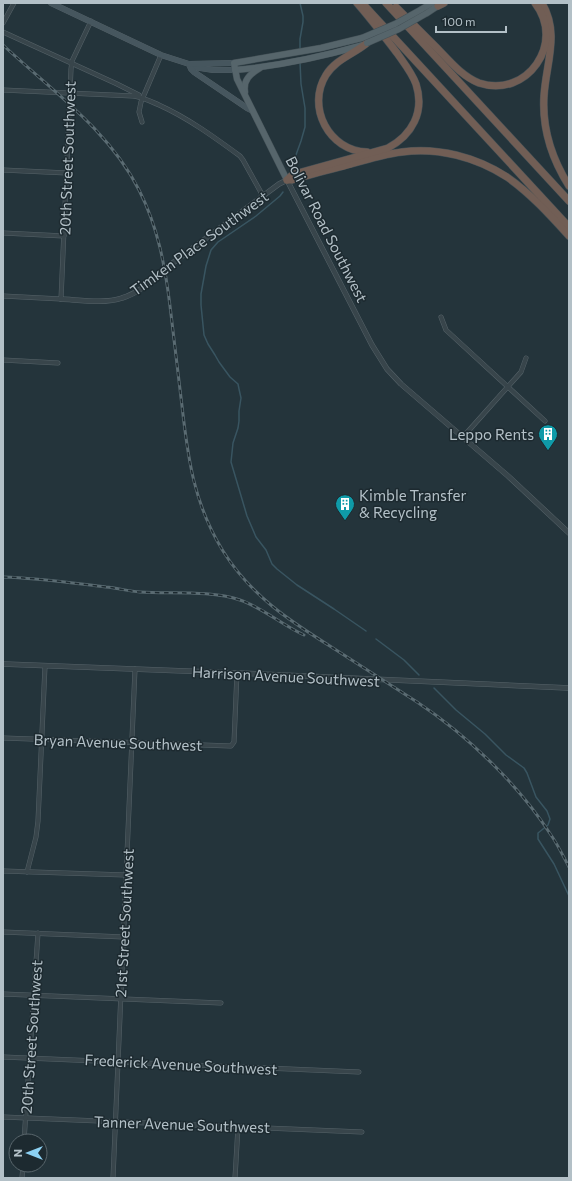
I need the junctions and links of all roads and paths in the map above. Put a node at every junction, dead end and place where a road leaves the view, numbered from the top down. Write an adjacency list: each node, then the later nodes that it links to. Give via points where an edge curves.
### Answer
1 (14, 3): 11 (street)
2 (51, 3): 10 (main road)
3 (357, 3): 25 (highway, via 406,66 416,84 418,94 417,115 409,131 397,143)
4 (362, 3): 32 (highway)
5 (386, 3): 31 (highway)
6 (392, 3): 7 (highway, via 458,70 473,80 495,86 510,84 522,78 540,60 545,47 546,33 544,19)
7 (535, 3)
8 (542, 3): 29 (highway, via 549,18 551,31 544,97 546,124 555,159)
9 (439, 4): 13 (main road, bridge, via 424,11 399,29)
10 (91, 22): 14 (main road); 15 (street, 20th Street Southwest)
11 (3, 23)
12 (3, 32): 15 (street)
13 (365, 40): 17 (main road, via 334,53); 18 (main road); 25 (highway, via 359,50 338,62 330,70 322,84 318,105 324,125 338,141 355,151)
14 (161, 55): 16 (main road); 22 (street)
15 (72, 63): 20 (street, 20th Street Southwest); 22 (street)
16 (188, 64): 18 (main road); 23 (main road, via 194,72)
17 (263, 66): 18 (main road); 21 (main road, via 246,80)
18 (234, 67): 21 (main road, Bolivar Road Southwest)
19 (3, 90): 20 (street)
20 (70, 93): 22 (street); 27 (street, 20th Street Southwest)
21 (246, 96): 23 (main road, Bolivar Road Southwest)
22 (143, 97): 24 (street, via 139,110); 30 (street, via 186,119 240,156)
23 (253, 111): 28 (main road, Bolivar Road Southwest)
24 (142, 122)
25 (377, 151): 28 (highway, via 298,173)
26 (3, 170): 27 (street)
27 (67, 173): 34 (street, 20th Street Southwest)
28 (287, 180): 30 (street, Timken Place Southwest); 35 (highway, via 386,154 424,151 452,154 474,160 507,177 532,198); 44 (street, Bolivar Road Southwest, via 380,359 401,384)
29 (569, 186)
30 (263, 196): 37 (street, Timken Place Southwest, via 144,287 131,294 103,301)
31 (569, 201)
32 (569, 227)
33 (3, 233): 34 (street)
34 (64, 236): 37 (street, 20th Street Southwest)
35 (569, 236)
36 (3, 296): 37 (street)
37 (62, 299)
38 (441, 317): 42 (street, via 446,330)
39 (526, 358): 42 (street, via 521,372)
40 (3, 360): 41 (street)
41 (58, 363)
42 (508, 387): 43 (street); 44 (street)
43 (545, 421)
44 (463, 437): 45 (street, Bolivar Road Southwest)
45 (569, 533)
46 (3, 664): 47 (street, Harrison Avenue Southwest)
47 (45, 666): 48 (street, Harrison Avenue Southwest); 52 (street)
48 (135, 669): 49 (street, Harrison Avenue Southwest); 53 (street, 21st Street Southwest)
49 (237, 673): 50 (street, Harrison Avenue Southwest); 53 (street, Bryan Avenue Southwest, via 233,745)
50 (569, 688)
51 (3, 738): 52 (street, Bryan Avenue Southwest)
52 (42, 739): 53 (street, Bryan Avenue Southwest); 55 (street, via 36,837)
53 (132, 742): 56 (street, 21st Street Southwest)
54 (3, 871): 55 (street)
55 (27, 872): 56 (street)
56 (126, 875): 59 (street, 21st Street Southwest)
57 (3, 932): 58 (street)
58 (38, 933): 59 (street); 61 (street, 20th Street Southwest)
59 (124, 937): 62 (street, 21st Street Southwest)
60 (3, 994): 61 (street)
61 (35, 995): 62 (street); 65 (street, 20th Street Southwest)
62 (121, 999): 63 (street); 66 (street, 21st Street Southwest)
63 (221, 1003)
64 (3, 1057): 65 (street, Frederick Avenue Southwest)
65 (30, 1058): 66 (street, Frederick Avenue Southwest); 69 (street, 20th Street Southwest)
66 (118, 1061): 67 (street, Frederick Avenue Southwest); 70 (street, 21st Street Southwest)
67 (359, 1072)
68 (3, 1117): 69 (street, Tanner Avenue Southwest)
69 (26, 1118): 70 (street, Tanner Avenue Southwest); 73 (street, 20th Street Southwest)
70 (116, 1122): 71 (street, Tanner Avenue Southwest); 74 (street, 21st Street Southwest)
71 (238, 1126): 72 (street, Tanner Avenue Southwest); 75 (street)
72 (362, 1132)
73 (25, 1133)
74 (113, 1178)
75 (235, 1178)

